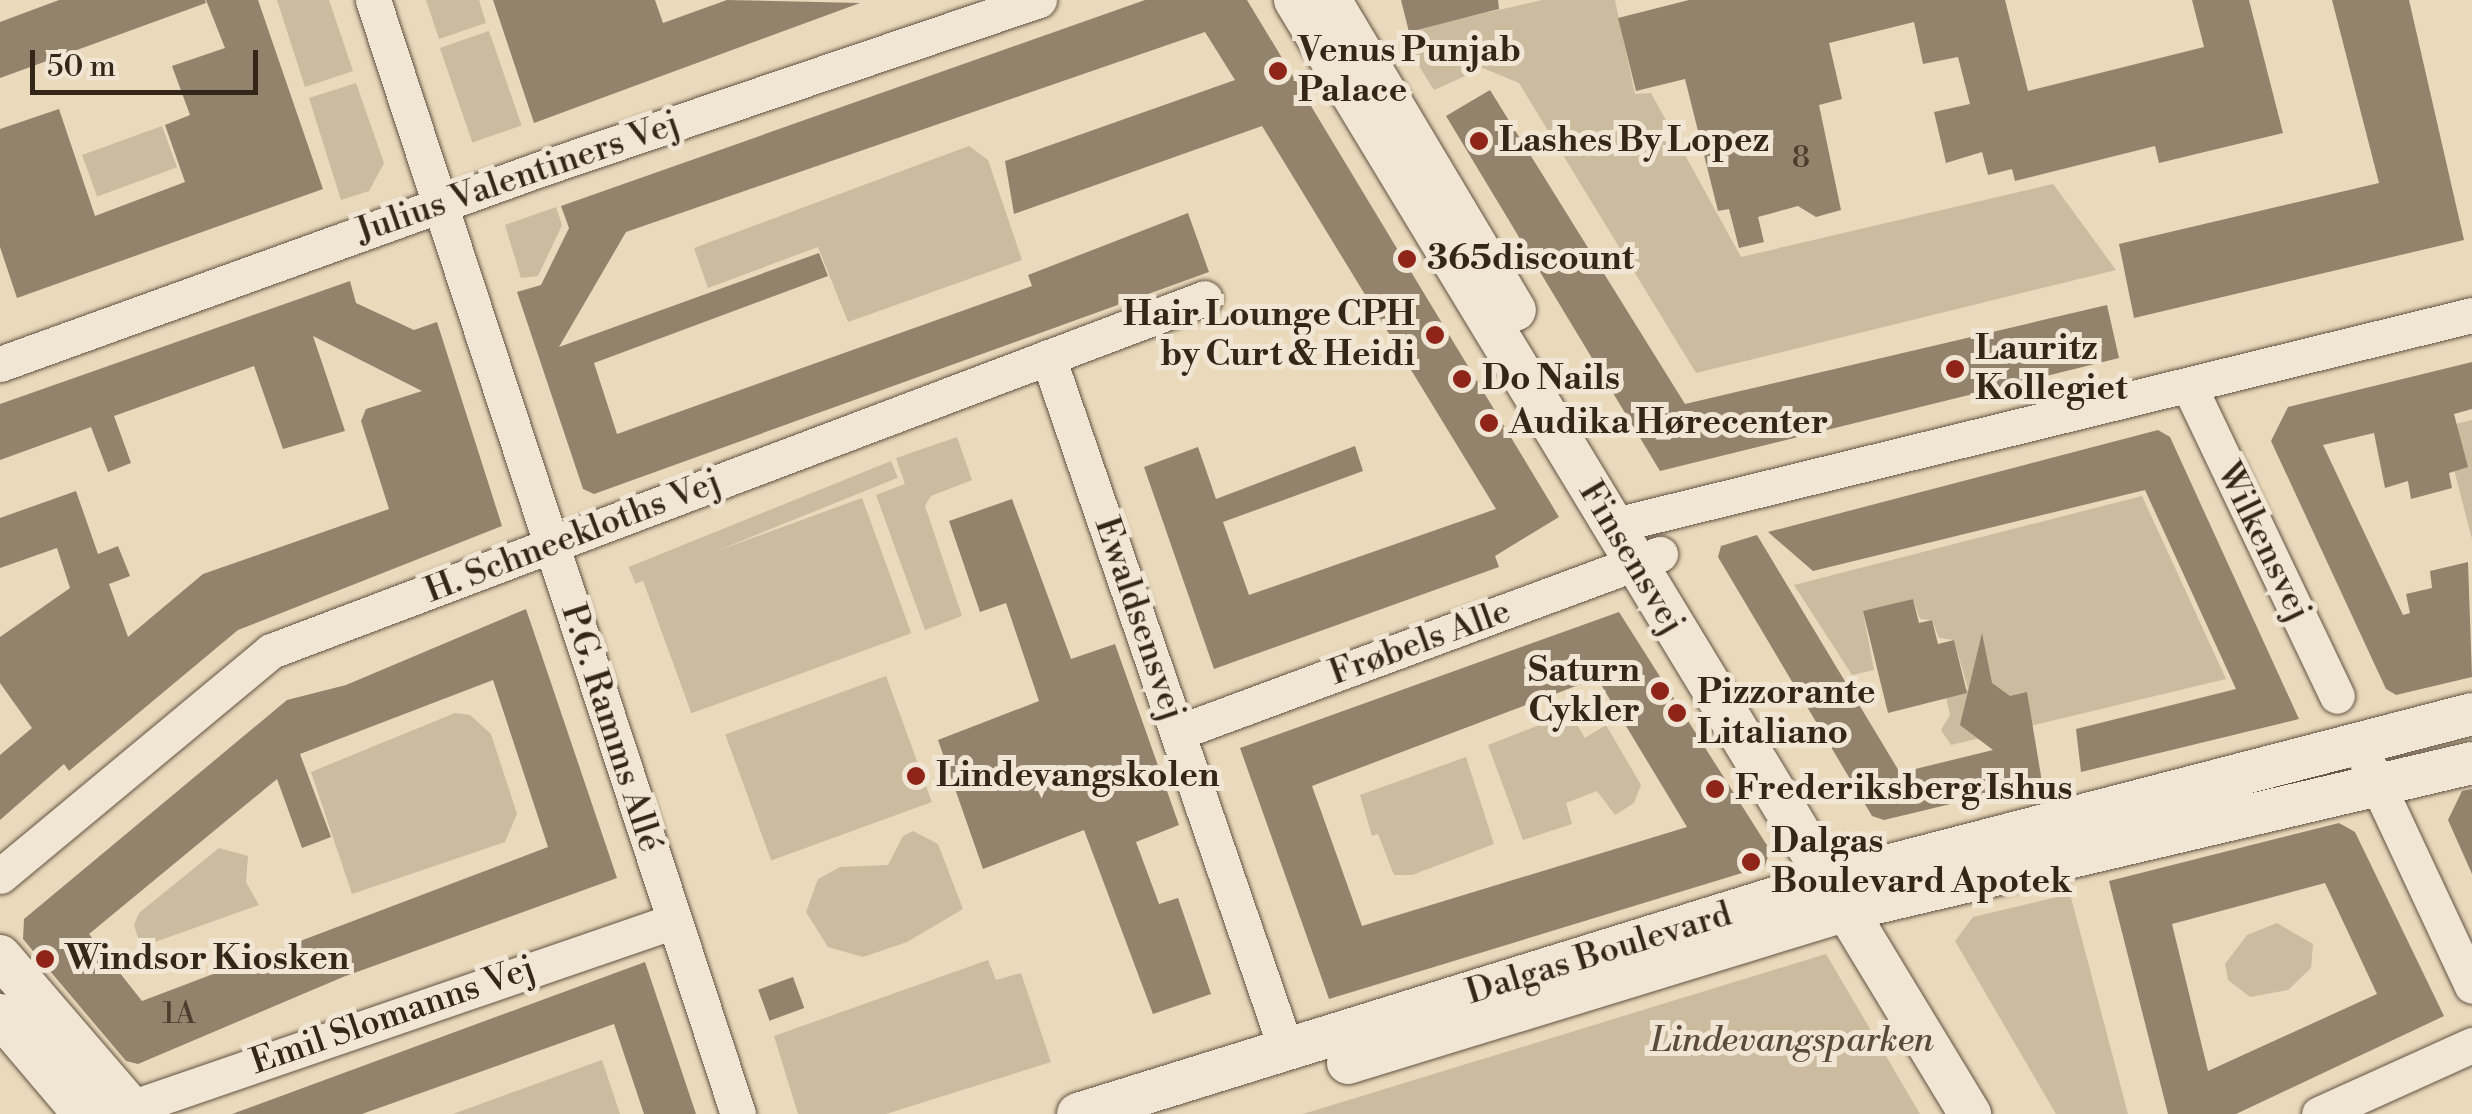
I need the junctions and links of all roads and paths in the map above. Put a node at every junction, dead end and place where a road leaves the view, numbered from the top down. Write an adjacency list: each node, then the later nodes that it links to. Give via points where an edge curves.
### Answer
1 (374, 0): 5 (street, P.G. Ramms Allé)
2 (1038, 0): 5 (street, Julius Valentiners Vej)
3 (1295, 0): 11 (street, Finsensvej)
4 (1330, 0): 11 (street, Finsensvej)
5 (440, 205): 9 (street, Julius Valentiners Vej); 12 (street, P.G. Ramms Allé)
6 (1205, 298): 8 (street, H. Schneekloths Vej)
7 (2472, 315): 10 (street, Frøbels Alle)
8 (1048, 357): 12 (street, H. Schneekloths Vej); 15 (street, Ewaldsensvej)
9 (0, 364)
10 (2190, 388): 11 (street, Frøbels Alle); 13 (street, Wilkensvej)
11 (1636, 541): 15 (street, Frøbels Alle); 20 (street, Finsensvej)
12 (551, 545): 19 (street, H. Schneekloths Vej, via 271,652); 21 (street, P.G. Ramms Allé)
13 (2337, 696)
14 (2472, 714): 16 (street, Dalgas Boulevard)
15 (1179, 732): 26 (street, Ewaldsensvej)
16 (2358, 743): 18 (street); 20 (street, Dalgas Boulevard)
17 (2472, 763): 18 (street, Dalgas Boulevard)
18 (2379, 787): 20 (street, Dalgas Boulevard); 23 (street)
19 (0, 876)
20 (1855, 892): 26 (street, Dalgas Boulevard); 32 (street, Finsensvej); 33 (street, Finsensvej)
21 (674, 921): 27 (street, Emil Slomanns Vej); 29 (street, P.G. Ramms Allé)
22 (0, 956): 24 (street)
23 (2472, 986)
24 (8, 1009): 27 (street); 28 (street)
25 (2472, 1044): 34 (street)
26 (1292, 1065): 30 (street, Dalgas Boulevard); 31 (street, Dalgas Boulevard)
27 (126, 1111)
28 (84, 1114)
29 (738, 1114)
30 (1078, 1114)
31 (1176, 1114)
32 (1970, 1114)
33 (2003, 1114)
34 (2319, 1114)

